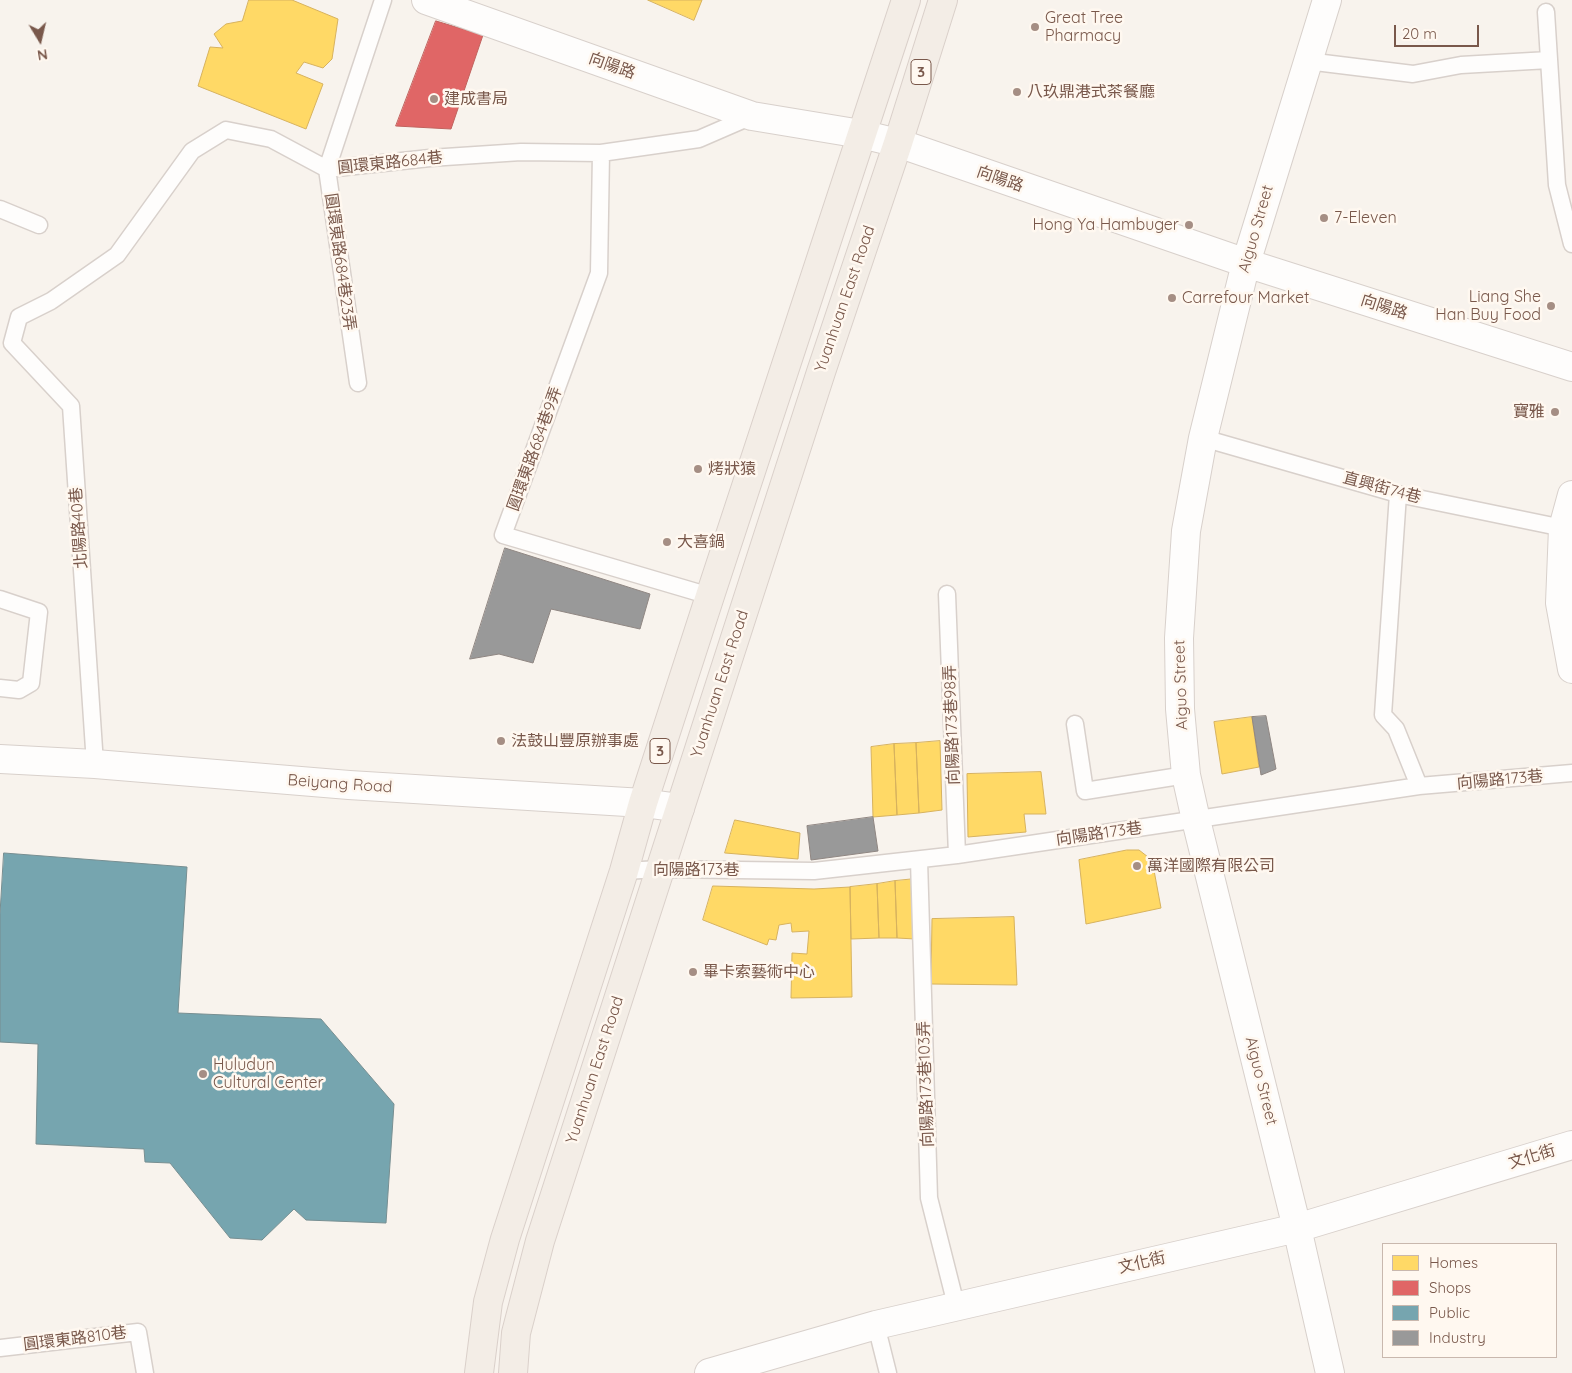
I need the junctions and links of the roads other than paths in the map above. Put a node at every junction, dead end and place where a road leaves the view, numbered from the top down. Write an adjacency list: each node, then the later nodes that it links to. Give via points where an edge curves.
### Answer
1 (383, 0): 13 (lane, 圓環東路684巷23弄)
2 (426, 0): 9 (street, 向陽路)
3 (906, 0): 10 (main road, Yuanhuan East Road / 3)
4 (944, 0): 11 (main road, Yuanhuan East Road / 3)
5 (1327, 0): 8 (street, Aiguo Street)
6 (1546, 12): 7 (lane)
7 (1549, 60): 8 (lane, via 1461,65 1413,74); 16 (lane, via 1557,185)
8 (1307, 61): 17 (street, Aiguo Street)
9 (752, 116): 10 (street, 向陽路); 12 (lane, 圓環東路684巷, via 699,140)
10 (861, 134): 11 (street, 向陽路); 26 (main road, Yuanhuan East Road / 3)
11 (898, 143): 17 (street, 向陽路); 37 (main road, Yuanhuan East Road / 3)
12 (601, 153): 13 (lane, 圓環東路684巷, via 521,152); 26 (lane, 圓環東路684巷9弄, via 599,273 503,535)
13 (327, 169): 18 (lane, 圓環東路684巷, via 271,139 226,130 192,151 116,255 51,301); 20 (lane, 圓環東路684巷23弄)
14 (0, 209): 15 (lane)
15 (38, 224)
16 (1572, 244)
17 (1246, 263): 19 (street, 向陽路); 21 (street, Aiguo Street)
18 (18, 316): 32 (lane, 北陽路40巷, via 12,343 71,406)
19 (1572, 367)
20 (358, 383)
21 (1203, 438): 22 (lane, 直興街74巷); 33 (street, Aiguo Street, via 1186,531 1179,638 1180,709)
22 (1398, 494): 24 (lane, 直興街74巷); 35 (lane, via 1383,715 1396,729)
23 (1572, 495): 24 (street)
24 (1563, 528): 28 (street, via 1560,603)
25 (947, 594): 39 (lane, 向陽路173巷98弄)
26 (710, 596): 36 (main road, Yuanhuan East Road / 3)
27 (0, 599): 29 (lane, via 39,612 31,683 19,690)
28 (1572, 669)
29 (0, 688)
30 (1075, 724): 33 (lane, via 1085,791)
31 (0, 759): 32 (street, Beiyang Road)
32 (95, 764): 36 (street, Beiyang Road, via 349,785)
33 (1186, 774): 38 (street, Aiguo Street)
34 (1572, 774): 35 (lane, 向陽路173巷)
35 (1419, 786): 38 (lane, 向陽路173巷)
36 (643, 803): 37 (street, Beiyang Road); 42 (main road, Yuanhuan East Road / 3)
37 (680, 808): 41 (main road, Yuanhuan East Road / 3)
38 (1196, 820): 39 (lane, 向陽路173巷); 44 (street, Aiguo Street)
39 (957, 855): 40 (lane, 向陽路173巷)
40 (919, 860): 41 (lane, 向陽路173巷, via 814,871); 45 (lane, 向陽路173巷103弄, via 929,1198)
41 (660, 869): 42 (lane, 向陽路173巷); 50 (main road, Yuanhuan East Road / 3, via 540,1241 516,1333)
42 (624, 871): 49 (main road, Yuanhuan East Road / 3, via 505,1239 488,1302)
43 (1572, 1145): 44 (street, 文化街)
44 (1297, 1228): 45 (street, 文化街); 53 (street, Aiguo Street)
45 (956, 1305): 46 (street, 文化街)
46 (876, 1325): 51 (street, 文化街); 52 (lane)
47 (0, 1348): 48 (lane, 圓環東路810巷, via 138,1332)
48 (145, 1373)
49 (479, 1373)
50 (513, 1373)
51 (709, 1373)
52 (888, 1373)
53 (1330, 1373)

